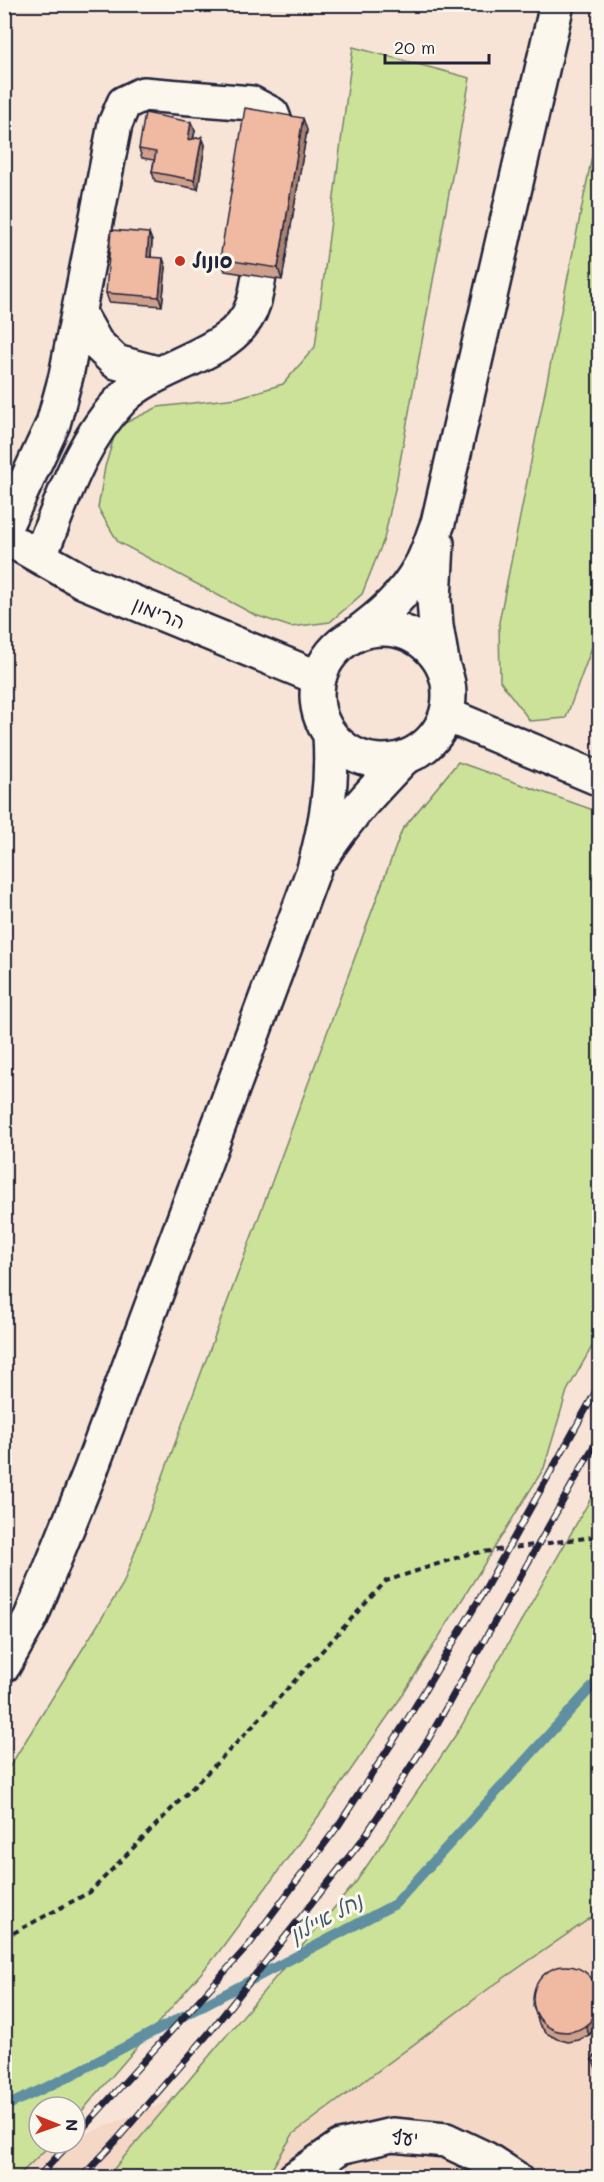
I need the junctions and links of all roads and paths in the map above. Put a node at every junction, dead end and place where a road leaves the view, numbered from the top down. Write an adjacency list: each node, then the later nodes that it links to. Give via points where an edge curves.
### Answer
1 (557, 4): 4 (main road)
2 (79, 313): 3 (main road, via 96,343 116,362); 3 (main road, via 115,124 124,104 142,94 250,103 272,114 280,135 253,305 242,327 216,345); 5 (main road, via 53,424)
3 (157, 373): 7 (main road, via 124,396 102,422 76,466)
4 (438, 523): 8 (main road, via 420,567 399,597); 9 (main road, via 434,599)
5 (4, 529)
6 (4, 537): 7 (main road, הרימון)
7 (39, 556): 10 (main road, הרימון, via 84,582)
8 (355, 635): 9 (main road, via 391,629 410,634 426,644); 10 (main road, via 338,646)
9 (443, 668): 11 (main road, via 450,696)
10 (319, 678): 12 (main road, via 317,698)
11 (447, 715): 13 (main road, via 438,734); 14 (main road)
12 (330, 735): 13 (main road, via 343,749 361,759); 15 (main road, via 331,785)
13 (403, 759): 15 (main road, via 337,832)
14 (600, 779)
15 (314, 869): 17 (main road, via 90,1472 31,1617)
16 (600, 1536): 18 (path, via 468,1554 386,1581 257,1722 90,1892)
17 (4, 1665)
18 (4, 1938)
19 (295, 2178): 20 (main road, יעף, via 340,2147 392,2135 446,2140)
20 (515, 2178)

